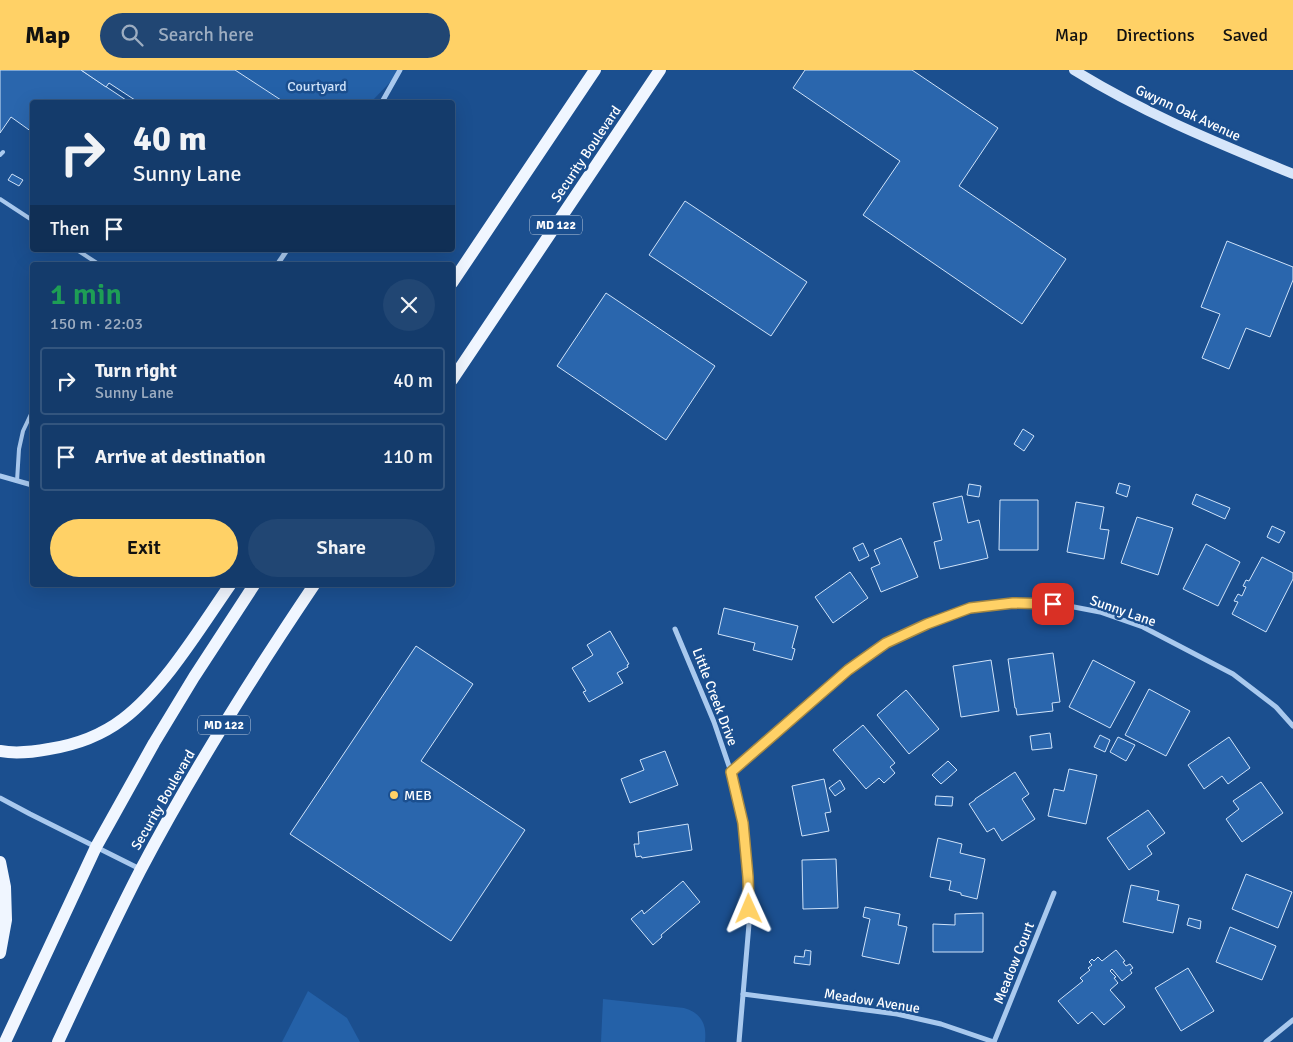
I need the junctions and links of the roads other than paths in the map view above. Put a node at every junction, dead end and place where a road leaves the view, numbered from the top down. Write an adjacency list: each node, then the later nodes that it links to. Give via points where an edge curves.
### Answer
1 (400, 70): 5 (street)
2 (595, 70): 11 (main road)
3 (660, 70): 12 (main road, Security Boulevard / MD 122)
4 (1074, 70): 6 (street, Gwynn Oak Avenue, via 1154,114)
5 (383, 100)
6 (1293, 174)
7 (0, 199): 8 (lane)
8 (30, 219)
9 (81, 252): 10 (lane)
10 (96, 262)
11 (455, 279)
12 (455, 376)
13 (30, 417): 15 (lane, via 19,449)
14 (0, 476): 15 (street)
15 (16, 481): 16 (street)
16 (30, 484)
17 (229, 587): 22 (main road, via 174,666 123,719 85,740 59,748 34,752)
18 (253, 587): 25 (main road, via 154,743)
19 (313, 587): 27 (main road, Security Boulevard / MD 122, via 238,703)
20 (675, 629): 23 (street, Little Creek Drive)
21 (1293, 726): 23 (street, Sunny Lane, via 1276,706 1233,674 1143,627 1100,612 1053,604 1013,603 970,608 886,643 848,670)
22 (0, 751)
23 (731, 772): 30 (street, Little Creek Drive, via 743,823 748,877 749,924)
24 (0, 798): 25 (street)
25 (96, 847): 27 (street); 32 (main road)
26 (0, 862): 29 (main road, via 6,920)
27 (141, 870): 33 (main road, Security Boulevard / MD 122)
28 (1054, 893): 35 (street, Meadow Court)
29 (0, 953)
30 (744, 994): 34 (street, Little Creek Drive); 35 (street, Meadow Avenue, via 897,1014 941,1024)
31 (1293, 1020): 36 (street)
32 (5, 1042)
33 (58, 1042)
34 (739, 1042)
35 (994, 1042)
36 (1266, 1042)

